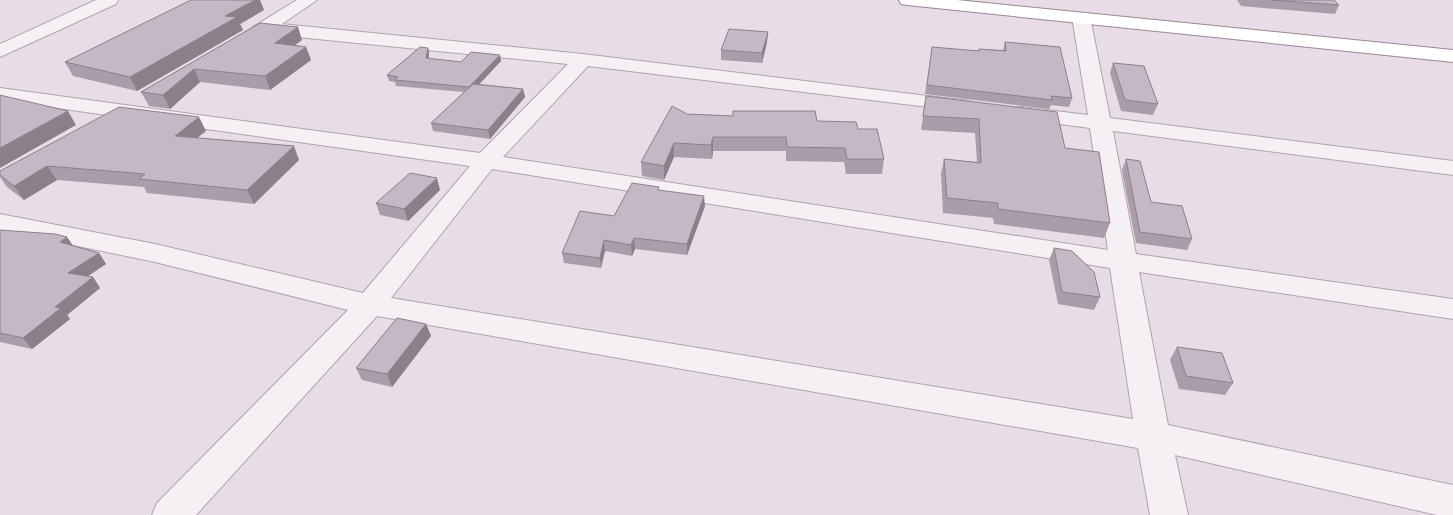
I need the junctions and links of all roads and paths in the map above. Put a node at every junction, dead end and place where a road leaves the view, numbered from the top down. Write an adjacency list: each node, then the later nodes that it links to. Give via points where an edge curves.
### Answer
1 (110, 0): 7 (street)
2 (309, 0): 5 (street)
3 (907, 0): 4 (highway)
4 (1081, 17): 8 (highway); 13 (street)
5 (263, 28): 6 (street); 9 (street)
6 (240, 42)
7 (0, 51)
8 (1453, 56)
9 (582, 60): 13 (street); 15 (street)
10 (153, 93): 12 (street)
11 (0, 94): 12 (street)
12 (122, 112): 14 (street); 15 (street)
13 (1102, 123): 16 (street); 18 (street)
14 (98, 125)
15 (486, 161): 18 (street); 19 (street)
16 (1453, 168)
17 (0, 222): 19 (street, via 155,252)
18 (1124, 261): 20 (street); 21 (street)
19 (370, 305): 21 (street); 23 (street)
20 (1453, 309)
21 (1152, 436): 22 (street); 24 (street)
22 (1453, 502)
23 (172, 515)
24 (1169, 515)

